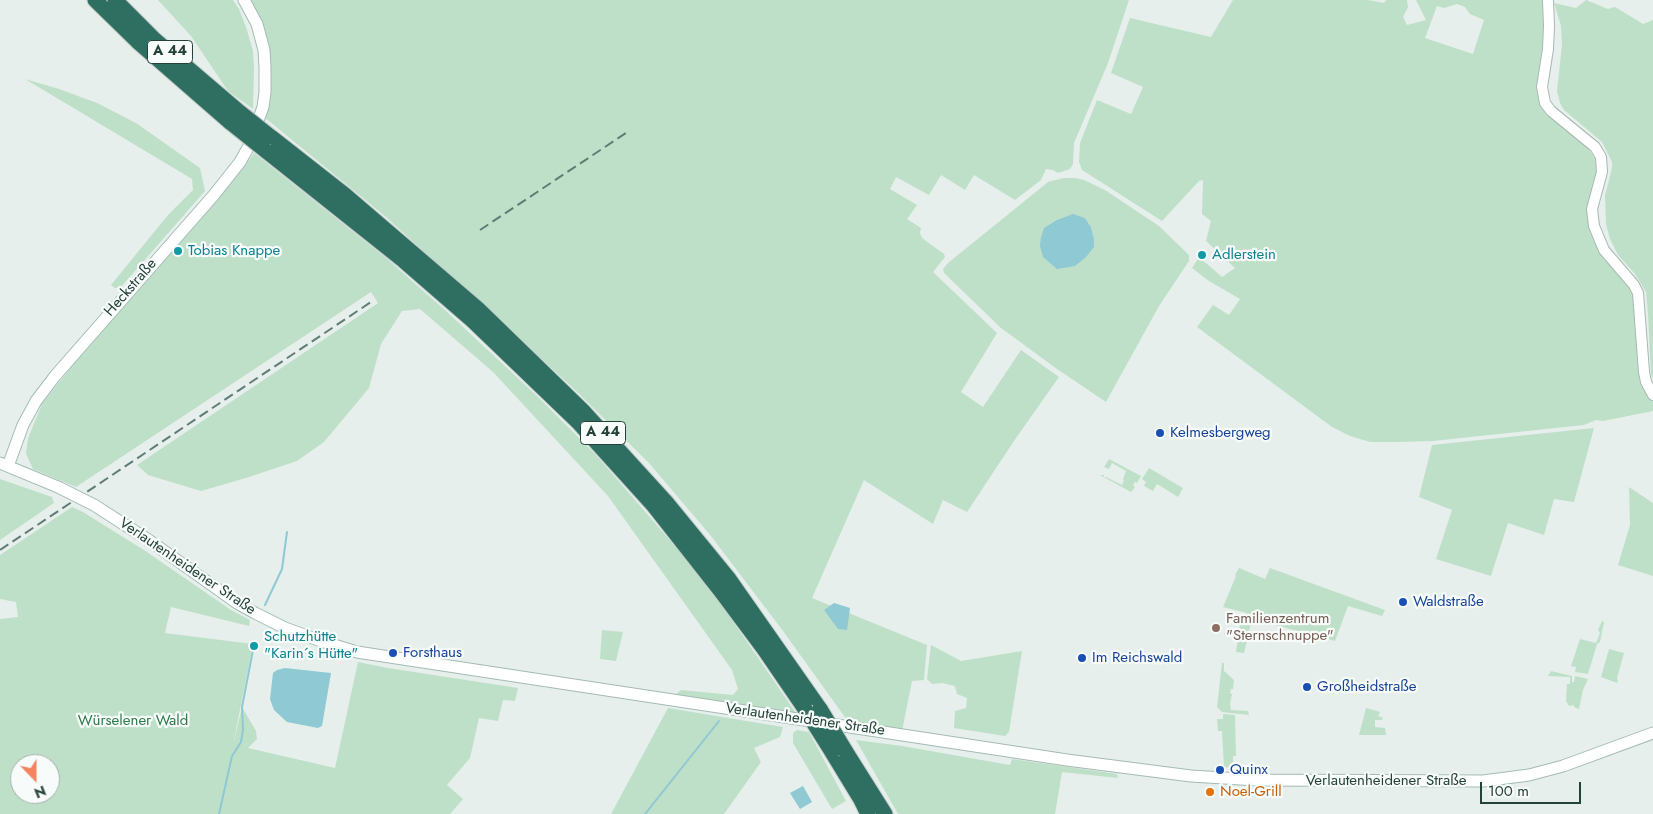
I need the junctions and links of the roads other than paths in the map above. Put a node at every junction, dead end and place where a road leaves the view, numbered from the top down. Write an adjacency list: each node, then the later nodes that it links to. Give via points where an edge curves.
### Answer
1 (96, 0): 6 (highway, A 44, via 137,42)
2 (115, 0): 6 (highway, A 44)
3 (244, 0): 9 (main road, Heckstraße, via 257,24 265,67 262,108 249,146 224,182 77,349 36,401)
4 (1548, 0): 8 (street, via 1548,49 1542,87 1545,103 1595,147 1601,157 1602,172 1592,210 1594,226 1604,250 1638,293 1644,372)
5 (194, 61): 6 (highway)
6 (231, 112): 7 (highway, A 44, bridge)
7 (268, 144): 11 (highway, A 44, bridge, via 472,320 578,422 654,506); 11 (highway, A 44, bridge, via 345,195 478,309 584,412 666,502 729,578 820,709)
8 (1653, 395)
9 (4, 465): 10 (main road, Verlautenheidener Straße, bridge, via 94,505 255,613 285,628 357,652 1191,776 1258,780 1483,781 1529,775 1563,766)
10 (1653, 733)
11 (839, 752): 12 (highway, A 44); 13 (highway, A 44)
12 (868, 814)
13 (884, 814)

